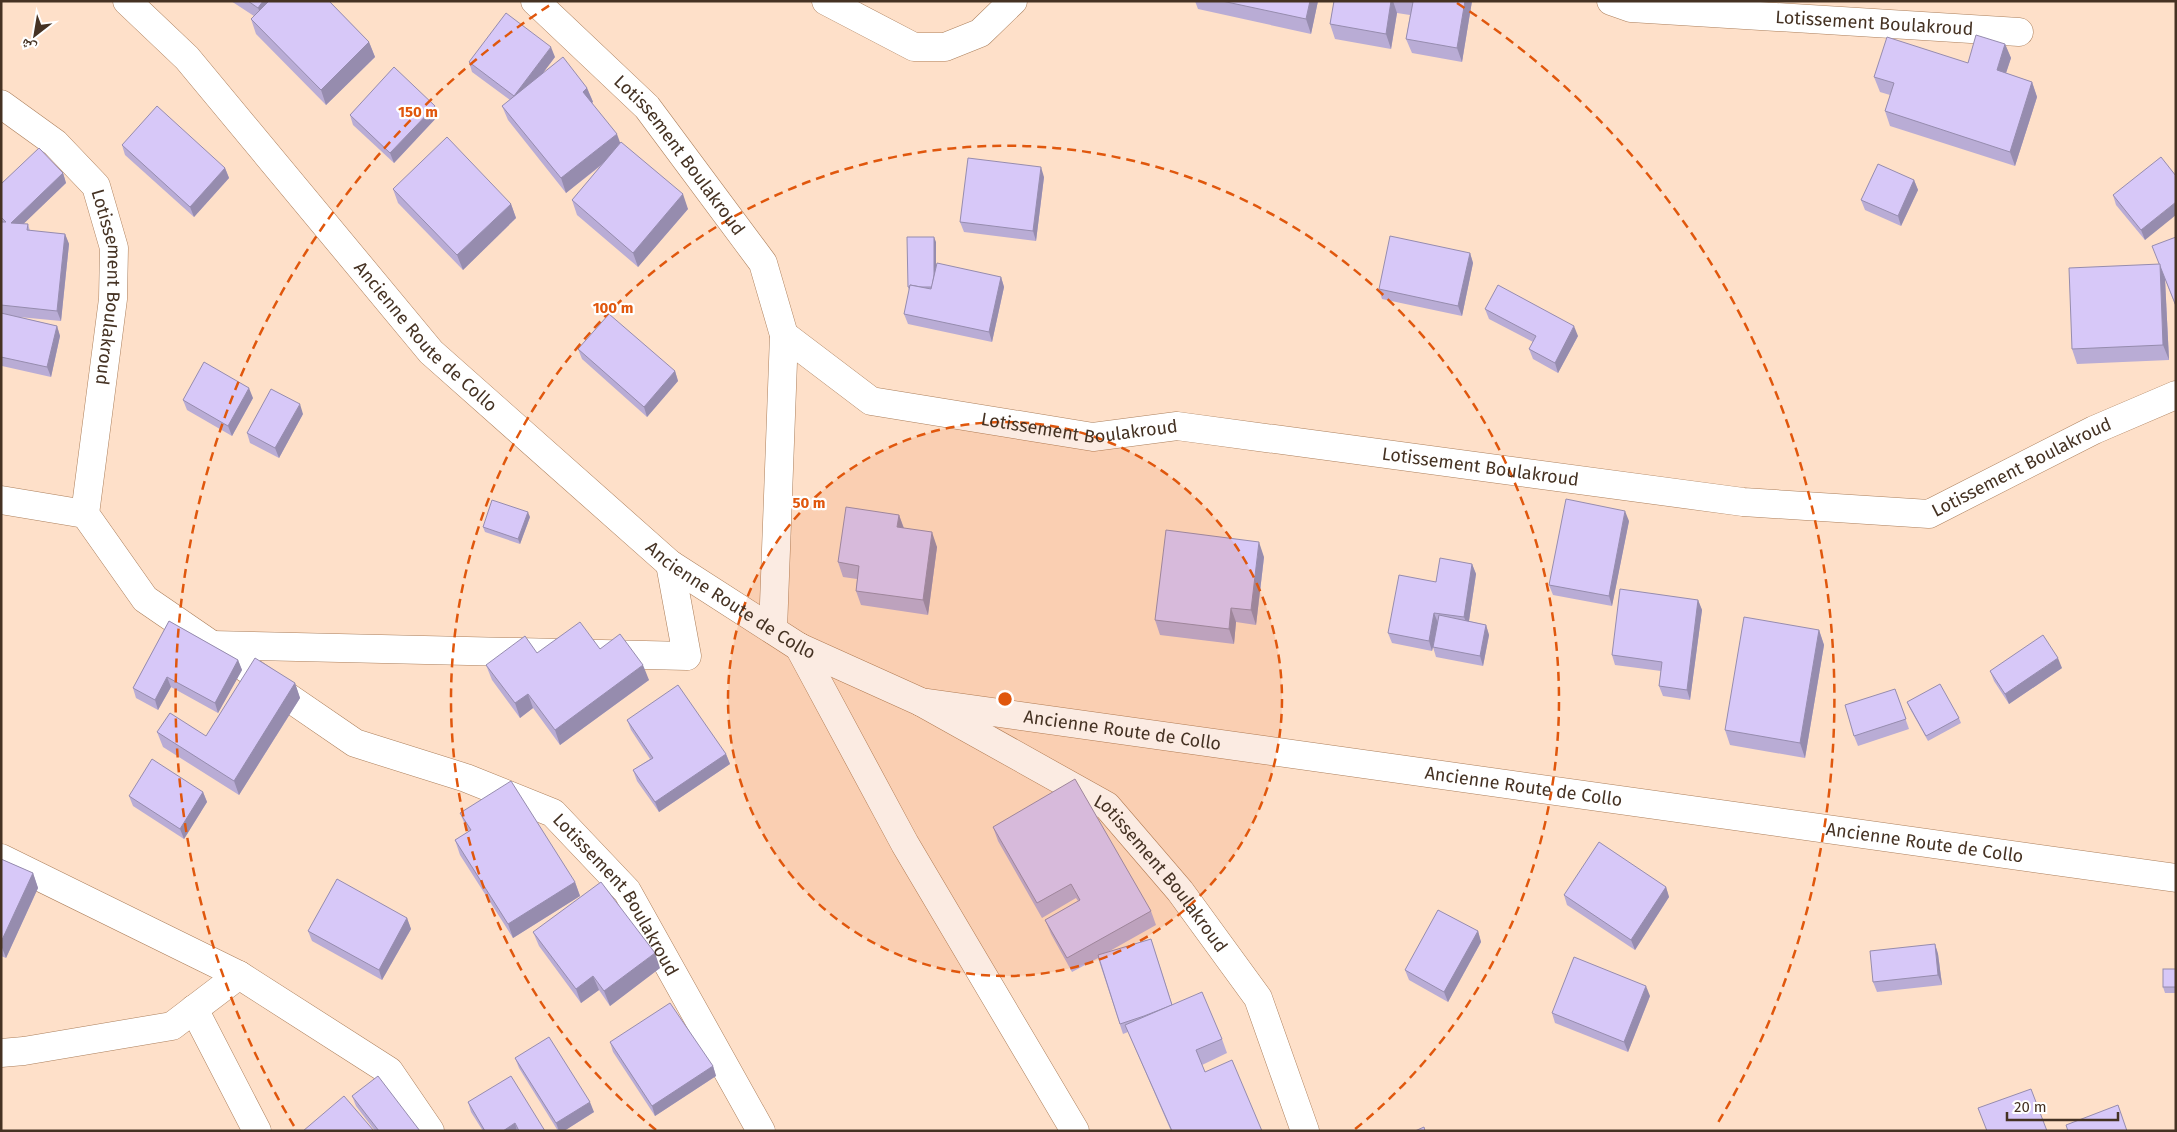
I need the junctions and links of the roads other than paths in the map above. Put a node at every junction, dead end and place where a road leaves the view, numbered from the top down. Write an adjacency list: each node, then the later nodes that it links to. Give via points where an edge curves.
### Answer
1 (127, 1): 12 (street, Ancienne Route de Collo, via 187,58 431,352)
2 (535, 1): 8 (street, Lotissement Boulakroud, via 646,108 763,263)
3 (826, 1): 4 (street, via 914,47 945,48 980,33)
4 (1013, 1)
5 (1611, 1): 6 (street, Lotissement Boulakroud, via 1631,8)
6 (2020, 32)
7 (1, 104): 11 (street, Lotissement Boulakroud, via 55,142 96,186 114,248 113,299)
8 (784, 335): 9 (street, Lotissement Boulakroud, via 872,401 1093,437 1177,426 1743,502 1929,514 2094,430); 13 (street, Lotissement Boulakroud)
9 (2176, 395)
10 (1, 500): 11 (street)
11 (85, 514): 14 (street, Lotissement Boulakroud, via 145,599)
12 (670, 564): 13 (street, Ancienne Route de Collo); 14 (street, via 687,656)
13 (773, 630): 15 (street, Ancienne Route de Collo)
14 (212, 645): 24 (street, Lotissement Boulakroud, via 355,743 466,778 553,813 627,891)
15 (799, 647): 16 (street, Ancienne Route de Collo); 25 (street, via 905,844)
16 (921, 702): 18 (street, Ancienne Route de Collo); 26 (street, Lotissement Boulakroud, via 1107,806 1180,891 1258,998)
17 (1, 858): 19 (street)
18 (2176, 878)
19 (239, 975): 20 (street); 23 (street, via 389,1071)
20 (194, 1009): 21 (street, via 172,1026); 22 (street)
21 (1, 1053)
22 (256, 1131)
23 (430, 1131)
24 (761, 1131)
25 (1075, 1131)
26 (1305, 1131)

